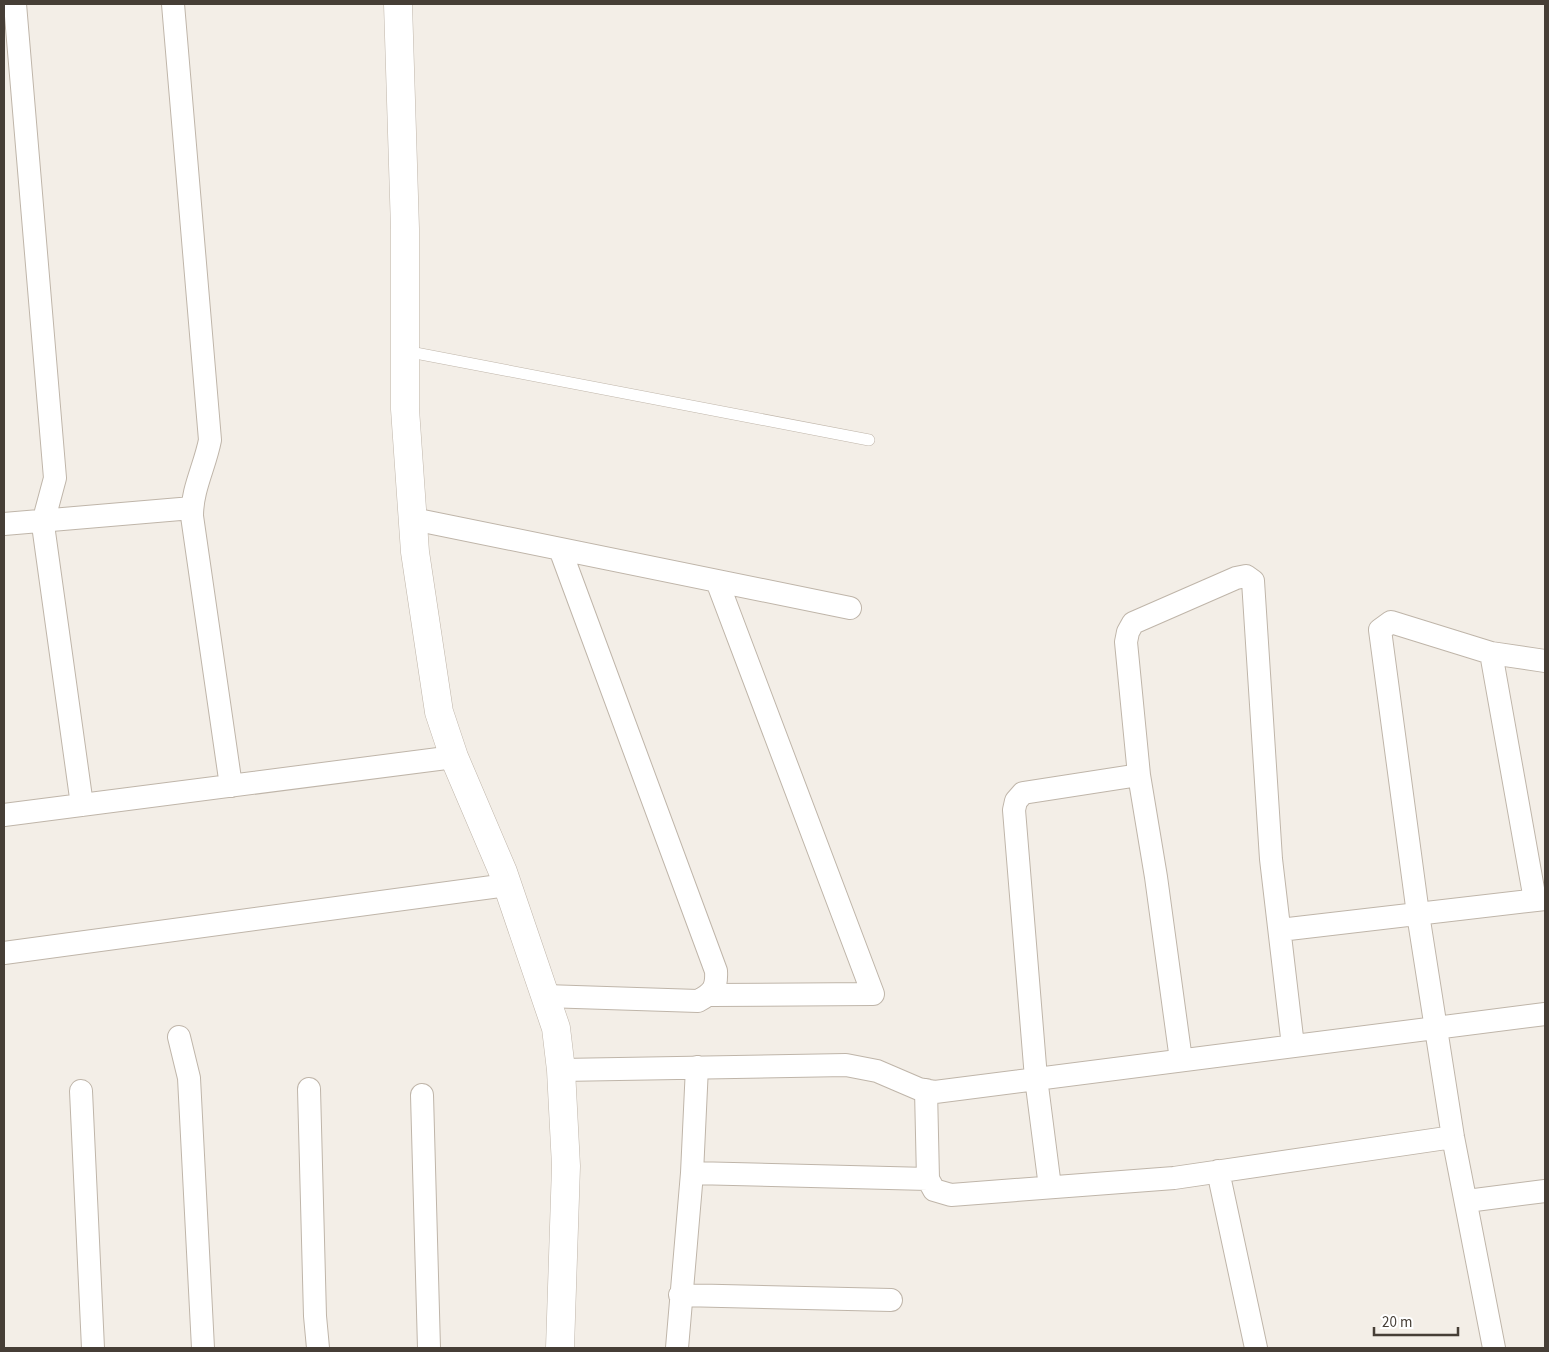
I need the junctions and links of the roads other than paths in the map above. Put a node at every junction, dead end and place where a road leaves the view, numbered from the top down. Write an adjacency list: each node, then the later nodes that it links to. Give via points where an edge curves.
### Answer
1 (15, 4): 7 (street, via 55,478)
2 (173, 4): 6 (street, via 210,440 206,462 194,489)
3 (398, 4): 4 (street)
4 (405, 351): 5 (lane); 8 (street, via 405,409)
5 (869, 440)
6 (192, 508): 7 (street); 17 (street)
7 (44, 519): 9 (street); 18 (street)
8 (413, 519): 10 (street); 15 (street, via 439,712)
9 (4, 524)
10 (560, 549): 11 (street); 25 (street, via 716,971 716,984)
11 (717, 581): 12 (street); 25 (street, via 873,994)
12 (850, 608)
13 (1491, 653): 14 (street); 21 (street); 22 (street, via 1391,622 1380,630)
14 (1545, 660)
15 (454, 757): 17 (street); 20 (street)
16 (1139, 775): 23 (street, via 1126,642 1128,632 1133,623 1246,576 1253,581 1271,859); 31 (street); 34 (street, via 1022,793 1016,801 1014,810)
17 (231, 786): 18 (street)
18 (82, 805): 19 (street)
19 (4, 815)
20 (507, 885): 24 (street); 26 (street)
21 (1540, 899): 22 (street)
22 (1418, 914): 23 (street); 28 (street)
23 (1280, 930): 30 (street)
24 (4, 953)
25 (711, 995): 26 (street, via 698,1001)
26 (545, 996): 33 (street, via 556,1028)
27 (1545, 1014): 28 (street)
28 (1436, 1028): 30 (street); 39 (street)
29 (179, 1036): 49 (street, via 189,1078)
30 (1293, 1046): 31 (street)
31 (1181, 1060): 34 (street)
32 (698, 1067): 33 (street); 36 (street, via 846,1065 877,1071); 41 (street)
33 (562, 1070): 52 (street, via 566,1166)
34 (1036, 1078): 36 (street, via 935,1092); 43 (street)
35 (309, 1089): 50 (street, via 314,1307)
36 (926, 1090): 42 (street)
37 (81, 1091): 48 (street)
38 (422, 1094): 51 (street)
39 (1453, 1137): 40 (street); 45 (street)
40 (1218, 1171): 43 (street, via 1174,1178); 54 (street)
41 (692, 1173): 42 (street); 46 (street)
42 (928, 1179): 43 (street, via 934,1190 951,1195)
43 (1050, 1187)
44 (1545, 1191): 45 (street)
45 (1467, 1201): 55 (street)
46 (680, 1295): 47 (street); 53 (street)
47 (891, 1300)
48 (93, 1348)
49 (202, 1348)
50 (318, 1348)
51 (429, 1348)
52 (560, 1348)
53 (677, 1348)
54 (1256, 1348)
55 (1494, 1348)

